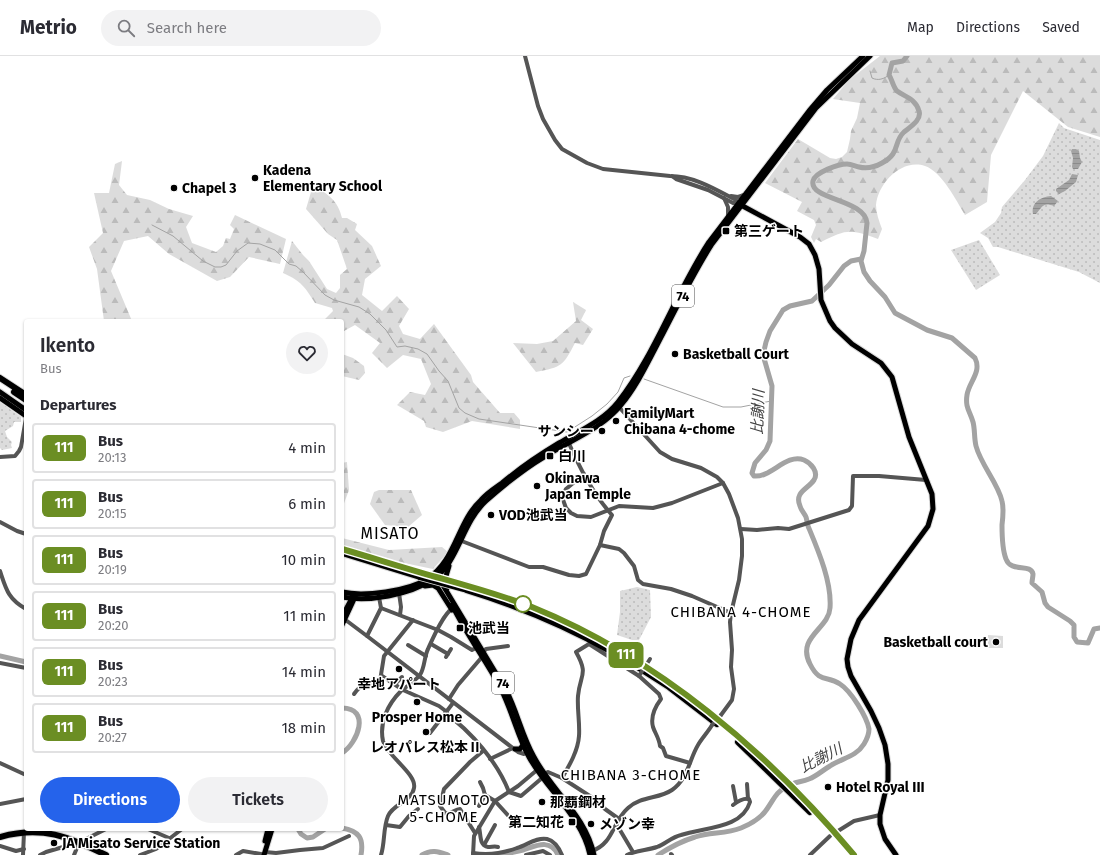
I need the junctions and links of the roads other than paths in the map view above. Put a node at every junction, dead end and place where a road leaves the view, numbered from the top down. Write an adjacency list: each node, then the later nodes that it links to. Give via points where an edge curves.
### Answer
1 (525, 56): 5 (street, via 542,119 562,149 603,169 681,176 699,181)
2 (863, 56): 4 (main road, 74, via 827,90 792,131)
3 (870, 56): 6 (main road, 74, via 821,103)
4 (744, 195): 5 (street); 6 (main road, 74)
5 (727, 197): 6 (street); 9 (street)
6 (739, 204): 7 (main road); 8 (main road, 74); 9 (main road, 74)
7 (752, 211): 8 (main road); 23 (main road, via 796,234 813,250 817,259 821,300 826,314 835,328 852,344 881,363 892,377 909,437)
8 (734, 214): 16 (main road, 74, via 699,264 640,378)
9 (728, 217): 16 (main road, 74, via 696,263)
10 (0, 378): 13 (highway)
11 (0, 383): 15 (highway)
12 (0, 392): 17 (main road)
13 (24, 394)
14 (0, 398): 18 (main road)
15 (24, 399)
16 (618, 406): 20 (main road, 74, via 604,421); 24 (street, via 660,452 672,459 707,470)
17 (24, 409)
18 (24, 416)
19 (24, 427): 21 (street, via 19,451 15,456)
20 (568, 440): 22 (street); 29 (main road, 74, via 485,502)
21 (0, 457)
22 (584, 474): 25 (street); 25 (street, via 563,493 566,508 574,515 583,517 594,517)
23 (926, 480): 27 (street, via 853,476 851,508 846,511 788,529); 99 (main road, via 933,503 928,526 859,620 847,658 851,676 882,736 886,754 888,780)
24 (723, 483): 25 (street, via 653,508 619,506); 27 (street)
25 (607, 510): 30 (street, via 612,516)
26 (0, 522): 28 (street)
27 (740, 529): 47 (street, via 741,569)
28 (24, 533)
29 (458, 540): 30 (street, via 529,567 543,567 562,574 579,576 586,574); 33 (main road, 74); 36 (main road, 74)
30 (600, 545): 47 (street, via 624,552 634,566 638,580 643,584 671,589)
31 (344, 550): 35 (highway)
32 (344, 554): 35 (highway)
33 (450, 562): 36 (main road, 74); 40 (main road, via 446,579)
34 (0, 571): 44 (street, via 10,596)
35 (422, 575): 92 (highway, via 512,600 556,618 626,656 702,707 735,734)
36 (436, 576): 37 (main road); 40 (main road, 74); 42 (main road, via 410,586); 46 (main road, 74)
37 (424, 585): 39 (main road); 46 (main road, via 438,588)
38 (344, 593): 42 (main road)
39 (399, 593): 43 (main road); 48 (street)
40 (450, 596): 60 (main road, 74)
41 (344, 597): 42 (main road)
42 (354, 597): 43 (main road); 49 (main road)
43 (379, 597): 45 (street)
44 (24, 608)
45 (381, 608): 48 (street); 53 (street)
46 (452, 608): 52 (street); 57 (main road, 74)
47 (731, 613): 82 (street, bridge, via 731,668 734,689 732,700 698,745)
48 (400, 615): 50 (street)
49 (344, 619)
50 (412, 620): 52 (street); 59 (street)
51 (344, 621): 53 (street)
52 (438, 630): 55 (street); 57 (street, via 472,650)
53 (367, 636): 59 (street)
54 (415, 641): 61 (street, via 410,646)
55 (431, 644): 58 (street, via 447,656); 61 (street)
56 (508, 646): 60 (street, via 486,649)
57 (476, 648): 60 (main road, 74)
58 (451, 650)
59 (387, 652): 65 (street, via 384,656); 66 (street)
60 (483, 655): 72 (street); 76 (main road, 74, via 508,704); 79 (main road, 74, via 512,702)
61 (426, 656): 66 (street)
62 (650, 659): 67 (street, bridge)
63 (0, 663): 64 (street)
64 (24, 668)
65 (382, 676): 69 (street); 71 (street, via 379,683 364,684 358,687)
66 (419, 676): 70 (street); 72 (street)
67 (639, 676): 82 (street, via 661,698 654,708 652,719 660,746 666,756); 86 (street, via 589,644 576,652 584,672 578,697 579,737 574,757)
68 (402, 677): 69 (street)
69 (395, 684): 70 (street)
70 (403, 690): 74 (street, via 439,706); 102 (street, via 388,709 382,724 384,741 388,752 415,783 413,792 388,815)
71 (354, 694)
72 (448, 699): 73 (street)
73 (453, 702): 74 (street); 77 (street)
74 (446, 713): 75 (street); 78 (street, via 468,731)
75 (430, 733)
76 (523, 745): 77 (main road, via 520,749); 79 (main road, 74)
77 (514, 749): 79 (street, via 521,754); 80 (street)
78 (483, 751): 80 (street); 115 (street, via 444,789 440,806 446,814 460,809)
79 (529, 752): 83 (main road, 74); 85 (main road, 74)
80 (490, 759): 90 (street, via 500,772)
81 (0, 763): 84 (street)
82 (690, 763): 100 (street, via 674,789 633,804)
83 (537, 770): 85 (main road, 74); 90 (street)
84 (24, 774)
85 (543, 776): 86 (street, via 548,772); 90 (street, via 521,796); 127 (main road, 74, via 582,833)
86 (562, 778): 100 (street)
87 (480, 782): 91 (street)
88 (747, 784): 94 (street)
89 (733, 786): 94 (street, via 735,804)
90 (508, 792): 95 (street)
91 (485, 795): 95 (street); 97 (street)
92 (799, 796): 143 (highway); 144 (highway)
93 (24, 799): 96 (street)
94 (748, 799): 126 (street, via 749,806 736,820 681,835 657,847)
95 (495, 801): 101 (street); 105 (street)
96 (0, 804)
97 (479, 806)
98 (418, 809): 102 (street, via 400,827)
99 (880, 815): 106 (street, via 854,821); 145 (main road, via 882,833)
100 (619, 819): 104 (street)
101 (514, 822)
102 (386, 825): 137 (street)
103 (495, 825): 121 (street)
104 (616, 825): 126 (street); 127 (street, via 607,842)
105 (479, 827): 115 (street); 121 (street)
106 (838, 830)
107 (30, 831): 114 (highway)
108 (42, 831): 120 (highway)
109 (102, 831): 120 (street)
110 (153, 831): 119 (street)
111 (179, 831): 119 (street)
112 (268, 831): 128 (main road)
113 (271, 831): 128 (main road)
114 (24, 832): 118 (highway); 124 (street)
115 (475, 833): 129 (street)
116 (350, 836): 125 (street, via 325,848)
117 (830, 836): 142 (street)
118 (0, 837)
119 (169, 838): 134 (street, via 156,850)
120 (80, 842): 131 (street); 132 (street); 133 (highway)
121 (484, 845): 123 (street)
122 (0, 846): 124 (street, via 16,851)
123 (498, 847)
124 (24, 849): 130 (street)
125 (313, 850): 128 (street); 136 (street)
126 (633, 852): 141 (street)
127 (592, 853)
128 (262, 854): 135 (street, via 244,851)
129 (473, 854): 140 (street, via 517,849 543,839 554,843)
130 (24, 855)
131 (40, 855)
132 (74, 855)
133 (106, 855)
134 (140, 855)
135 (236, 855)
136 (314, 855)
137 (381, 855)
138 (526, 855): 139 (street, via 543,851)
139 (550, 855)
140 (562, 855)
141 (627, 855)
142 (810, 855)
143 (849, 855)
144 (854, 855)
145 (896, 855)

